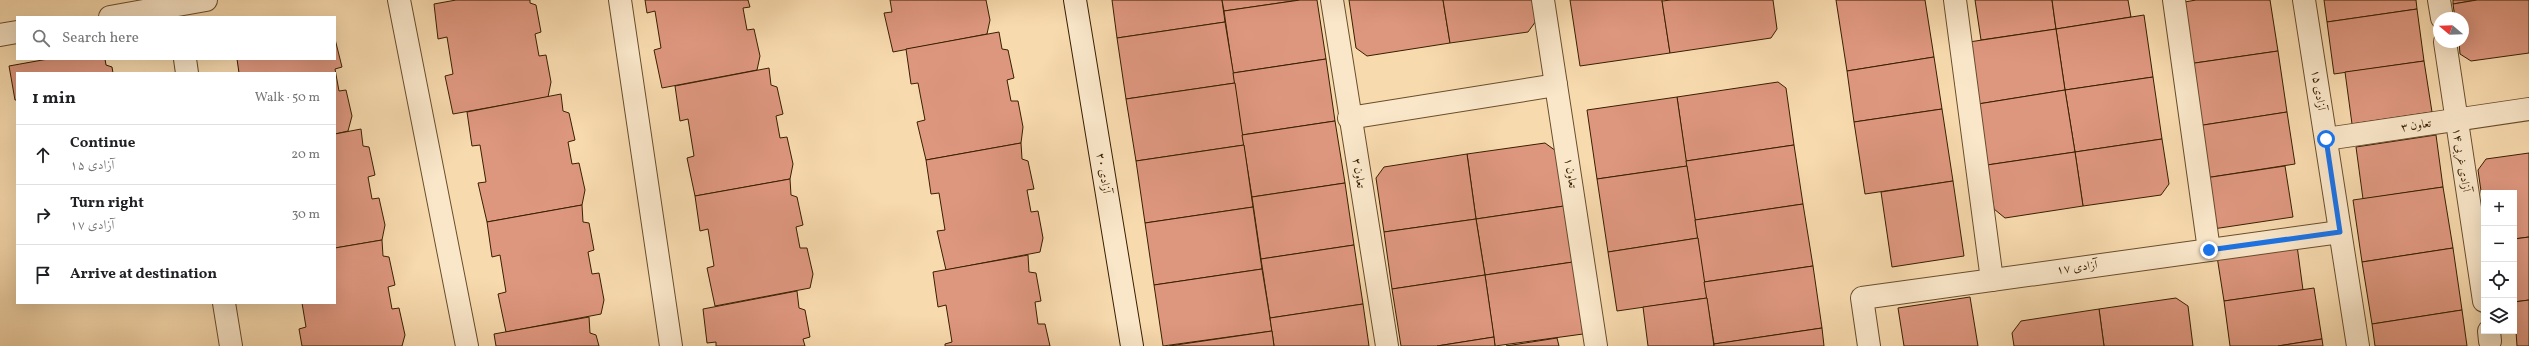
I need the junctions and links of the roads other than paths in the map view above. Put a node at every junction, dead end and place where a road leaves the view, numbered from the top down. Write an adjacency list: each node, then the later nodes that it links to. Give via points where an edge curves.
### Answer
1 (206, 0): 11 (street)
2 (399, 0): 30 (street)
3 (620, 0): 31 (street)
4 (1075, 0): 32 (street, آزادی ۲۰)
5 (1332, 0): 21 (street, تعاون ۲)
6 (1543, 0): 19 (street, تعاون ۱)
7 (1955, 0): 26 (street)
8 (2174, 0): 25 (street)
9 (2304, 0): 23 (street, آزادی ۱۵)
10 (2439, 0): 12 (street)
11 (177, 8): 13 (street)
12 (2441, 12)
13 (117, 16)
14 (16, 32): 15 (street)
15 (0, 35)
16 (2446, 48): 22 (street, آزادی غربی ۱۴)
17 (185, 60): 18 (street)
18 (187, 72)
19 (1556, 85): 21 (street); 34 (street, تعاون ۱)
20 (2529, 109): 22 (street, تعاون ۳)
21 (1349, 118): 33 (street, تعاون ۲)
22 (2455, 120): 23 (street, تعاون ۳); 27 (street, آزادی غربی ۱۴)
23 (2326, 139): 24 (street, آزادی ۱۵)
24 (2340, 232): 25 (street, آزادی ۱۷); 36 (street, آزادی ۱۵)
25 (2209, 250): 26 (street, آزادی ۱۷)
26 (1992, 280): 35 (street, آزادی ۱۷, via 1862,298)
27 (2484, 298)
28 (224, 304): 29 (street)
29 (231, 346)
30 (467, 346)
31 (671, 346)
32 (1132, 346)
33 (1387, 346)
34 (1596, 346)
35 (1869, 346)
36 (2358, 346)

